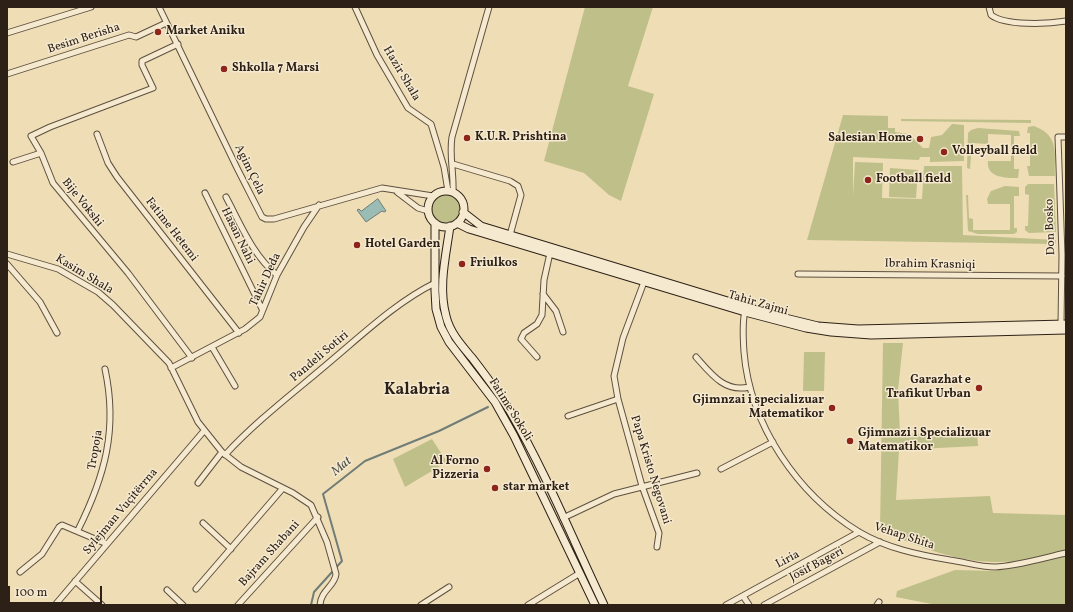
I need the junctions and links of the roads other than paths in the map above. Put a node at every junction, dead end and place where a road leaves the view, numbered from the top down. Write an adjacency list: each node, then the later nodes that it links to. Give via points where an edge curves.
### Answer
1 (91, 7): 8 (street)
2 (159, 7): 7 (street, Agim Çela)
3 (355, 7): 17 (street, Hazir Shala, via 376,55 408,108 431,124)
4 (489, 7): 15 (street, via 452,137)
5 (990, 7): 6 (street, via 991,15 997,18 1033,24)
6 (1066, 21)
7 (166, 23): 9 (street, Agim Çela); 10 (street, Besim Berisha, via 136,36 129,35)
8 (7, 33)
9 (178, 44): 13 (street, Bije Vokshi, via 142,61 153,88 31,136); 21 (street, Agim Çela, via 262,217 274,219)
10 (7, 74)
11 (97, 134): 41 (street, Fatime Hetemi, via 108,163 117,177)
12 (1066, 138): 32 (street, Don Bosko, via 1058,137)
13 (41, 153): 14 (street); 45 (street, Bije Vokshi, via 53,183 128,274)
14 (13, 162)
15 (453, 164): 17 (street); 26 (street, via 510,181 518,186 521,195)
16 (394, 190): 19 (street, Agim Çela); 21 (street, Agim Çela, via 382,188); 22 (street, via 418,208)
17 (451, 192): 19 (street, via 440,192); 23 (street, via 462,200)
18 (205, 193): 36 (street, Hasan Nahi)
19 (433, 196): 22 (street, via 428,204)
20 (226, 197): 31 (street, via 257,252)
21 (319, 205): 31 (street, Tahir Deda, via 304,226)
22 (428, 212): 24 (street)
23 (463, 212): 25 (street); 26 (street, Tahir Zajmi, via 481,226)
24 (435, 223): 25 (street, via 442,226); 34 (street, Fatime Sokoli)
25 (454, 225): 28 (street, Tahir Zajmi); 61 (street, Fatime Sokoli, via 444,261 442,282 448,325 509,410)
26 (510, 235): 37 (street, Tahir Zajmi)
27 (7, 254): 46 (street, Kasim Shala, via 50,266 98,292 164,357)
28 (550, 254): 33 (street, Tahir Zajmi); 35 (street)
29 (7, 264): 40 (street, via 40,302)
30 (798, 274): 32 (street, Ibrahim Krasniqi)
31 (277, 275): 36 (street, Tahir Deda)
32 (1062, 276): 38 (street, Don Bosko)
33 (644, 282): 37 (street, Tahir Zajmi); 50 (street, Papa Kristo Negovani, via 622,338 617,360 614,376)
34 (435, 283): 54 (street, Pandeli Sotiri, via 417,293 354,341); 71 (street, Fatime Sokoli, via 436,309 445,334 508,424)
35 (543, 294): 39 (street, via 556,311); 43 (street, via 540,320 524,333 521,339)
36 (262, 308): 41 (street, Tahir Deda, via 260,317)
37 (745, 309): 38 (street, Tahir Zajmi, via 807,323 845,328); 49 (street, Vehap Shita, via 743,338)
38 (1064, 326)
39 (563, 332)
40 (57, 333)
41 (239, 333): 42 (street, Tahir Deda)
42 (212, 347): 45 (street, Tahir Deda); 48 (street)
43 (537, 357)
44 (696, 357): 49 (street, via 724,384 736,389)
45 (192, 358): 46 (street, Tahir Deda)
46 (171, 368): 52 (street, Kasim Shala)
47 (105, 369): 63 (street, Tropoja, via 111,404 107,455 99,485)
48 (235, 386)
49 (749, 387): 53 (street, Vehap Shita, via 759,416)
50 (618, 399): 51 (street); 58 (street, Papa Kristo Negovani)
51 (568, 416)
52 (203, 432): 54 (street, Kasim Shala); 66 (street, Sylejman Vuçitërrna)
53 (773, 442): 55 (street); 64 (street, Vehap Shita, via 791,469 817,498)
54 (223, 454): 57 (street, Pandeli Sotiri); 59 (street, Kasim Shala, via 250,472)
55 (721, 469)
56 (697, 473): 58 (street)
57 (198, 483)
58 (642, 486): 61 (street, via 614,494); 67 (street, Papa Kristo Negovani, via 659,533)
59 (284, 488): 60 (street, Kasim Shala, via 307,502 314,508); 68 (street)
60 (318, 517): 80 (street, Bajram Shabani); 81 (street, Kasim Shala, via 336,578 324,592)
61 (563, 518): 85 (street, Fatime Sokoli)
62 (203, 523): 68 (street)
63 (78, 530): 66 (street); 70 (street, via 65,525 59,527 42,554)
64 (859, 532): 65 (street, Vehap Shita); 76 (street, Liria)
65 (880, 542): 69 (street, Vehap Shita, via 928,557 995,567); 88 (street, Josif Bageri)
66 (107, 544): 72 (street, Sylejman Vuçitërrna)
67 (657, 546)
68 (232, 549): 74 (street)
69 (1066, 552)
70 (20, 572)
71 (580, 573): 83 (street); 84 (street, Fatime Sokoli)
72 (75, 581): 77 (street, Sylejman Vuçitërrna); 78 (street)
73 (449, 587): 82 (street)
74 (196, 589)
75 (167, 590): 79 (street)
76 (743, 596): 86 (street, Liria); 87 (street)
77 (55, 605)
78 (102, 605)
79 (183, 605)
80 (238, 605)
81 (320, 605)
82 (421, 605)
83 (528, 605)
84 (596, 605)
85 (604, 605)
86 (726, 605)
87 (749, 605)
88 (764, 605)

